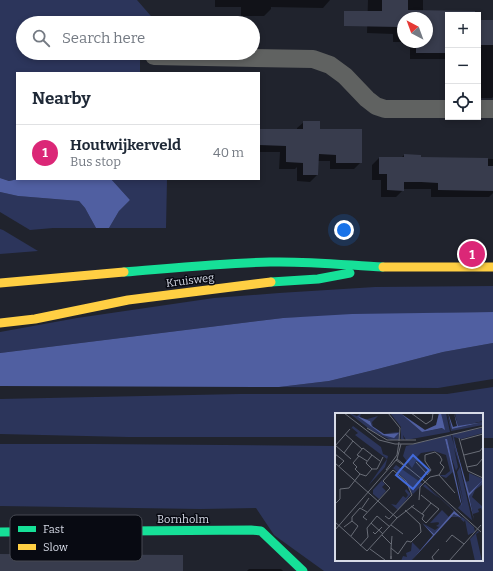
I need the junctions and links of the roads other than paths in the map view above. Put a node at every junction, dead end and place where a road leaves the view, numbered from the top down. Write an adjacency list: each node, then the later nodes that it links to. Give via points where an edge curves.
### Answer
1 (260, 58): 2 (street, via 313,59 330,65 345,76 367,99 385,109)
2 (445, 109)
3 (481, 109): 4 (street)
4 (493, 109)
5 (383, 267): 6 (street, Kruisweg); 7 (street, Kruisweg, via 271,262 192,266); 8 (street, Kruisweg, via 318,279 272,282 128,300 34,319)
6 (493, 267)
7 (0, 283)
8 (0, 322)
9 (142, 531): 12 (street, Bornholm, via 261,531)
10 (0, 532): 11 (street, Bornholm)
11 (10, 532)
12 (303, 571)

